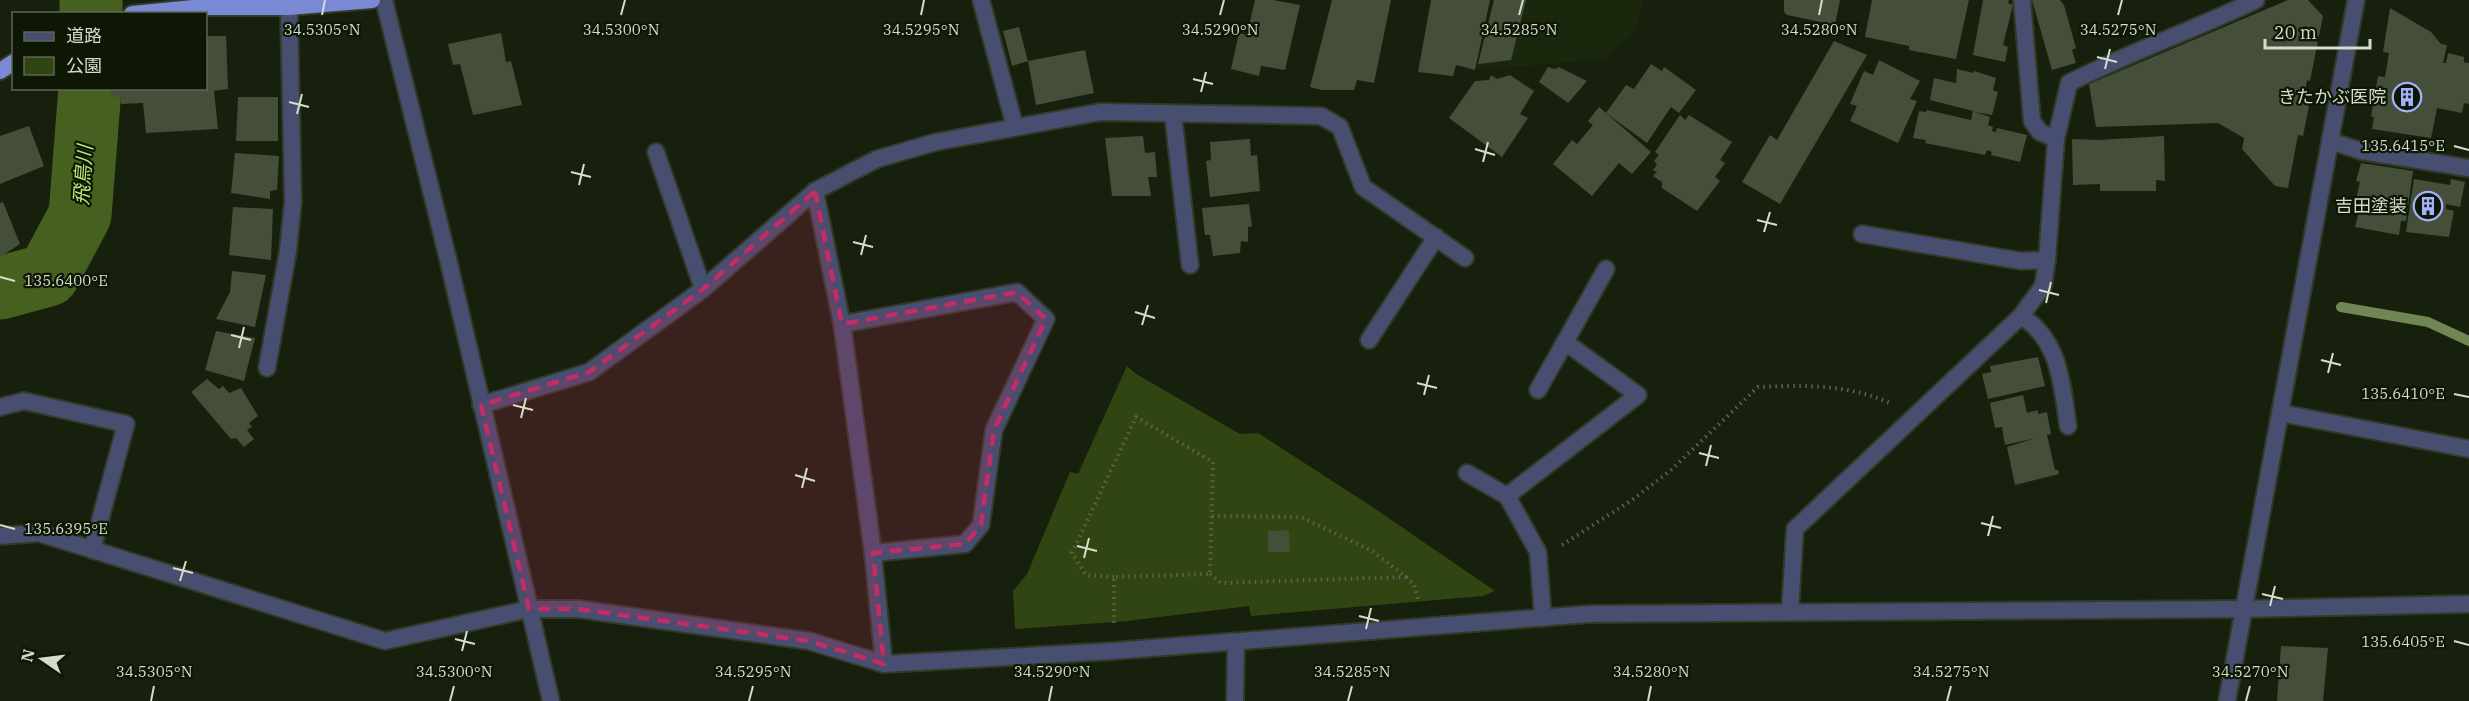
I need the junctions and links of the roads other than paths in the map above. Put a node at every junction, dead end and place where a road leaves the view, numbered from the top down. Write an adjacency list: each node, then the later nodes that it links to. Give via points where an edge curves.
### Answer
1 (372, 0): 8 (highway)
2 (384, 0): 30 (street)
3 (981, 0): 11 (street)
4 (2022, 0): 12 (street, via 2032,121 2040,132)
5 (2256, 0): 12 (street, via 2069,83)
6 (2356, 0): 13 (street)
7 (272, 3): 8 (highway); 9 (highway)
8 (289, 7): 28 (street, via 293,202)
9 (152, 12)
10 (1173, 114): 11 (street, via 1100,112); 18 (street, via 1321,116 1340,127 1363,188); 21 (street)
11 (1015, 127): 16 (street, via 936,142 877,159)
12 (2055, 139): 20 (street)
13 (2330, 141): 15 (street, via 2361,151); 32 (street)
14 (656, 152): 23 (street)
15 (2469, 168)
16 (815, 191): 23 (street); 25 (street)
17 (1862, 234): 20 (street, via 2021,261)
18 (1436, 237): 19 (street); 26 (street)
19 (1465, 258)
20 (2047, 260): 24 (street, via 2043,286)
21 (1190, 265)
22 (1606, 269): 27 (street)
23 (703, 289): 30 (street, via 589,372)
24 (2022, 316): 33 (street, via 2034,324 2053,351); 43 (street, via 1795,529)
25 (842, 324): 39 (street); 39 (street, via 1017,292 1046,319 994,430 981,525 965,544)
26 (1369, 340)
27 (1565, 342): 29 (street); 36 (street, via 1638,395)
28 (267, 368)
29 (1538, 390)
30 (481, 405): 41 (street)
31 (0, 407): 38 (street, via 24,401 126,424)
32 (2280, 413): 34 (street); 42 (street)
33 (2068, 426)
34 (2469, 449)
35 (1467, 472): 36 (street)
36 (1507, 496): 44 (street, via 1538,552)
37 (0, 536): 38 (street, via 39,533)
38 (92, 550): 41 (street, via 385,641)
39 (873, 553): 46 (street)
40 (2469, 604): 42 (street)
41 (529, 609): 46 (street, via 578,609 809,640); 47 (street)
42 (2244, 609): 43 (street); 49 (street)
43 (1791, 611): 44 (street)
44 (1543, 618): 45 (street)
45 (1236, 642): 46 (street); 48 (street)
46 (884, 664)
47 (551, 701)
48 (1235, 701)
49 (2227, 701)

